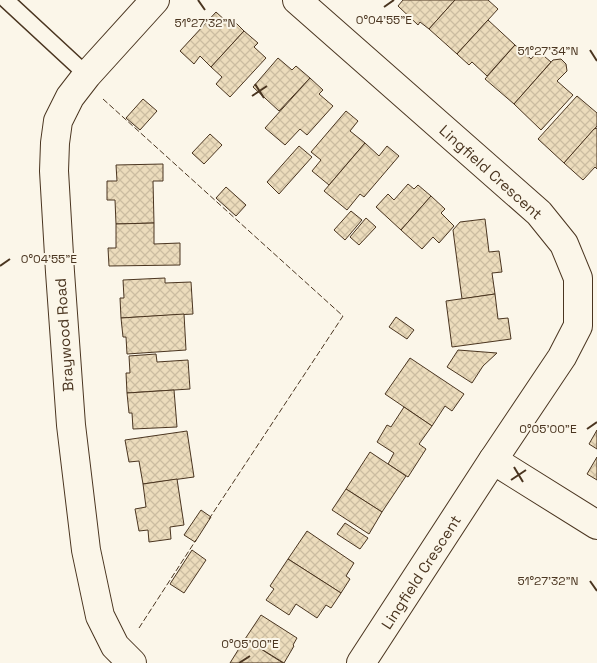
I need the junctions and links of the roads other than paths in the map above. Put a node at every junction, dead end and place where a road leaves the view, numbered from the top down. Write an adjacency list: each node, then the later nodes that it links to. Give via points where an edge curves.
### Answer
1 (6, 0): 4 (lane)
2 (155, 0): 4 (street, Braywood Road)
3 (297, 0): 5 (street, Lingfield Crescent, via 539,213 564,244 578,278 578,326 562,357)
4 (86, 75): 7 (street, Braywood Road, via 58,121 55,143 69,406 86,550 100,616 116,646)
5 (493, 460): 6 (street); 8 (street, Lingfield Crescent)
6 (597, 525)
7 (132, 663)
8 (361, 663)

